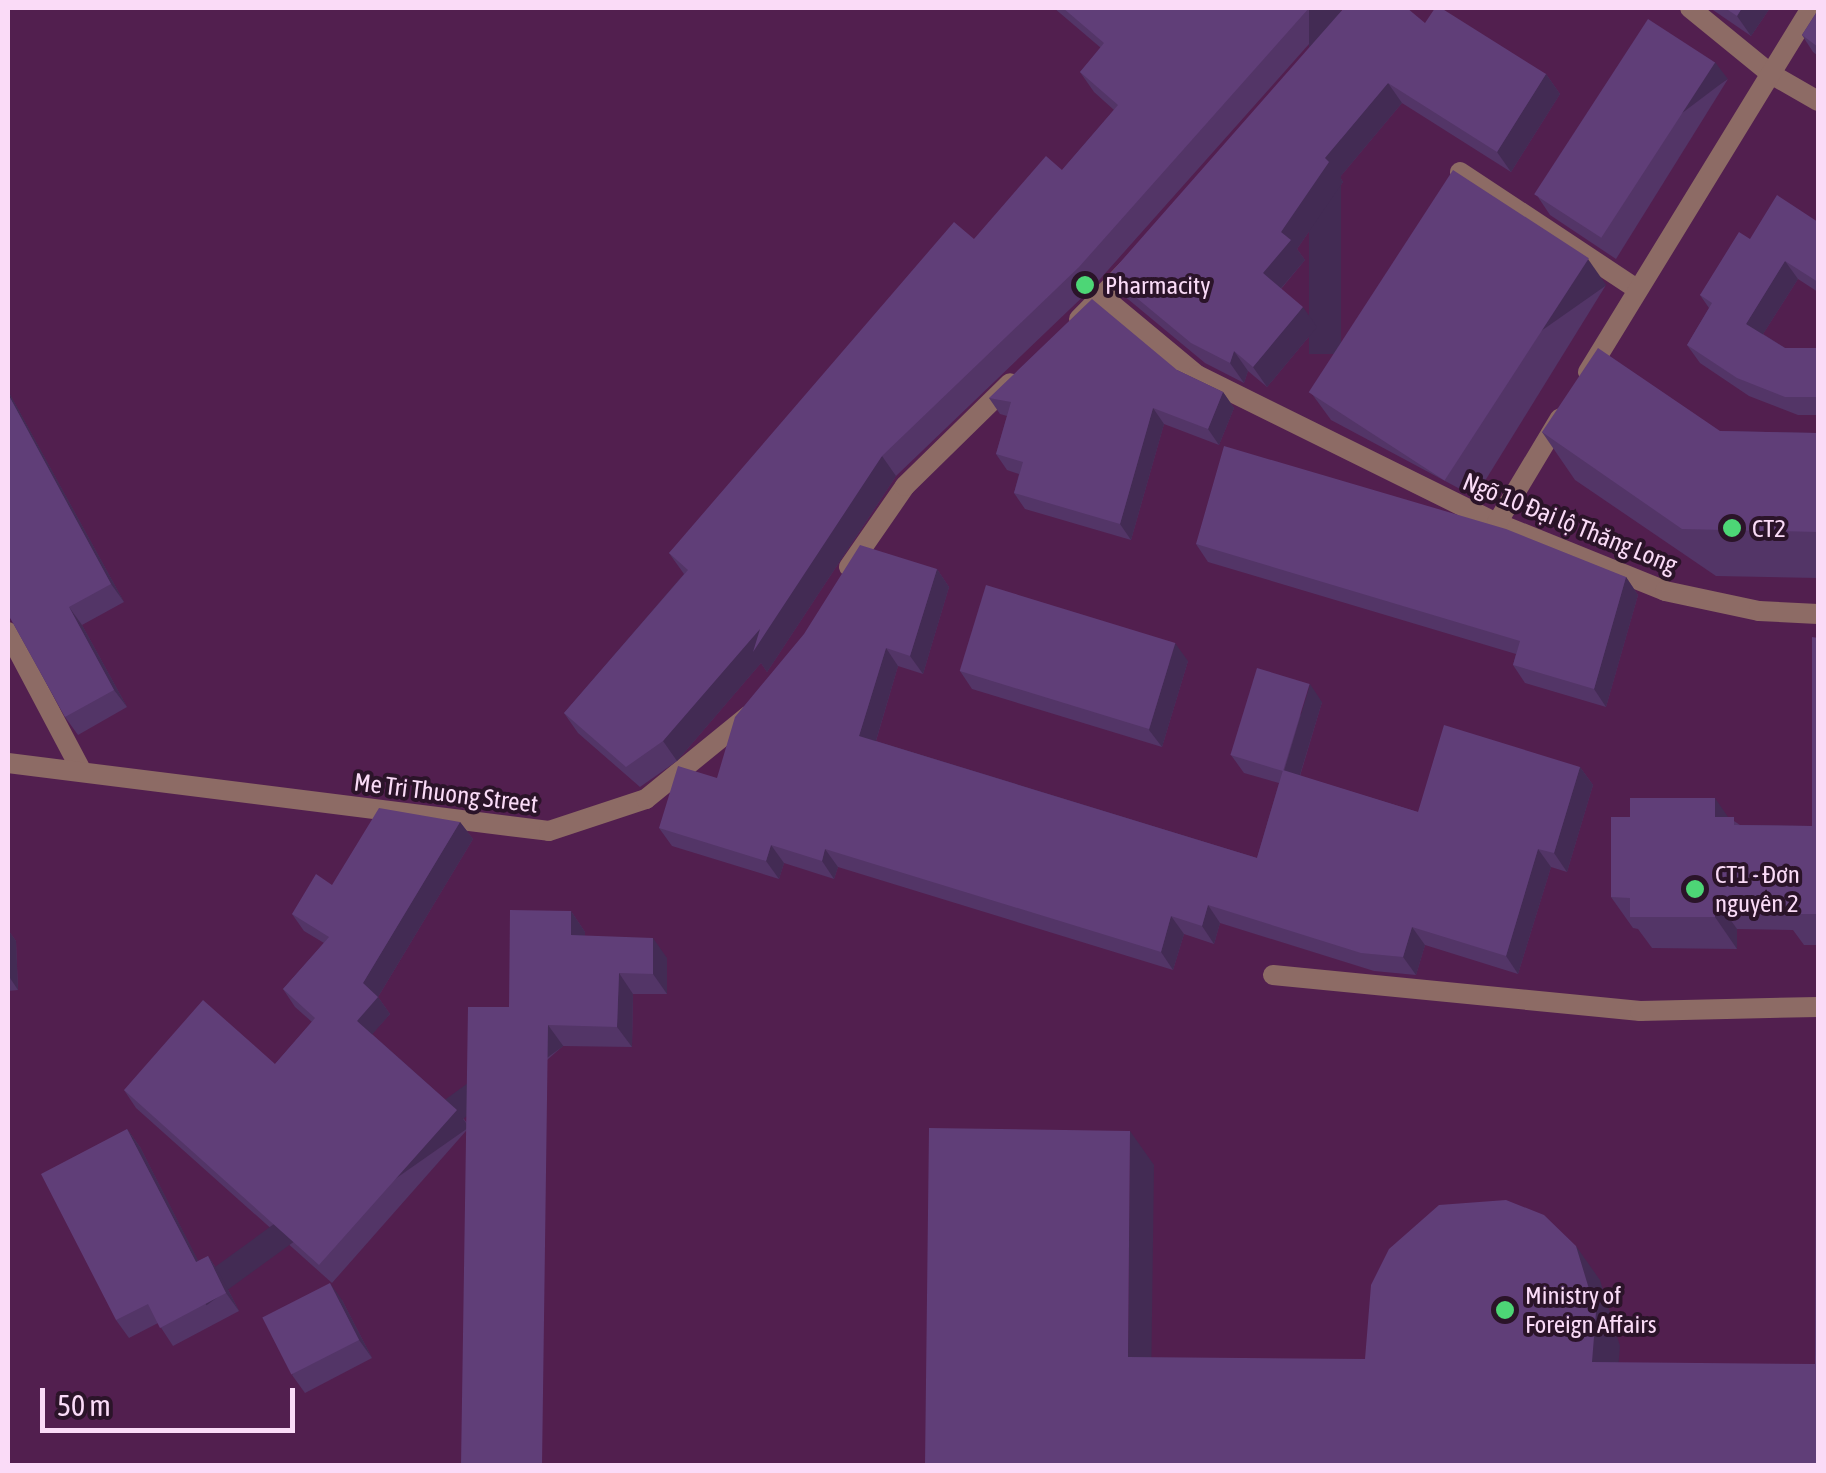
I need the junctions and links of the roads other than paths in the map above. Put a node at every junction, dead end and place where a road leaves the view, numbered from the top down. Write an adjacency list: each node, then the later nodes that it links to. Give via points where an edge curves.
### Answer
1 (1690, 8): 3 (street)
2 (1811, 8): 3 (street)
3 (1771, 74): 4 (street); 7 (street)
4 (1818, 100)
5 (1460, 172): 7 (street)
6 (1146, 248): 8 (street)
7 (1637, 289): 11 (street)
8 (1103, 298): 9 (street); 11 (street, Ngõ 10 Đại lộ Thăng Long, via 1197,375)
9 (1061, 336)
10 (1033, 361): 12 (street, via 906,486)
11 (1497, 524): 13 (street, Ngõ 10 Đại lộ Thăng Long, via 1665,591 1759,611)
12 (841, 580)
13 (1818, 614)
14 (8, 632): 17 (street)
15 (764, 698): 17 (street, Me Tri Thuong Street, via 694,766 646,799 549,831)
16 (8, 763): 17 (street, Me Tri Thuong Street)
17 (82, 772)
18 (1273, 975): 19 (street, via 1640,1011)
19 (1818, 1007)

